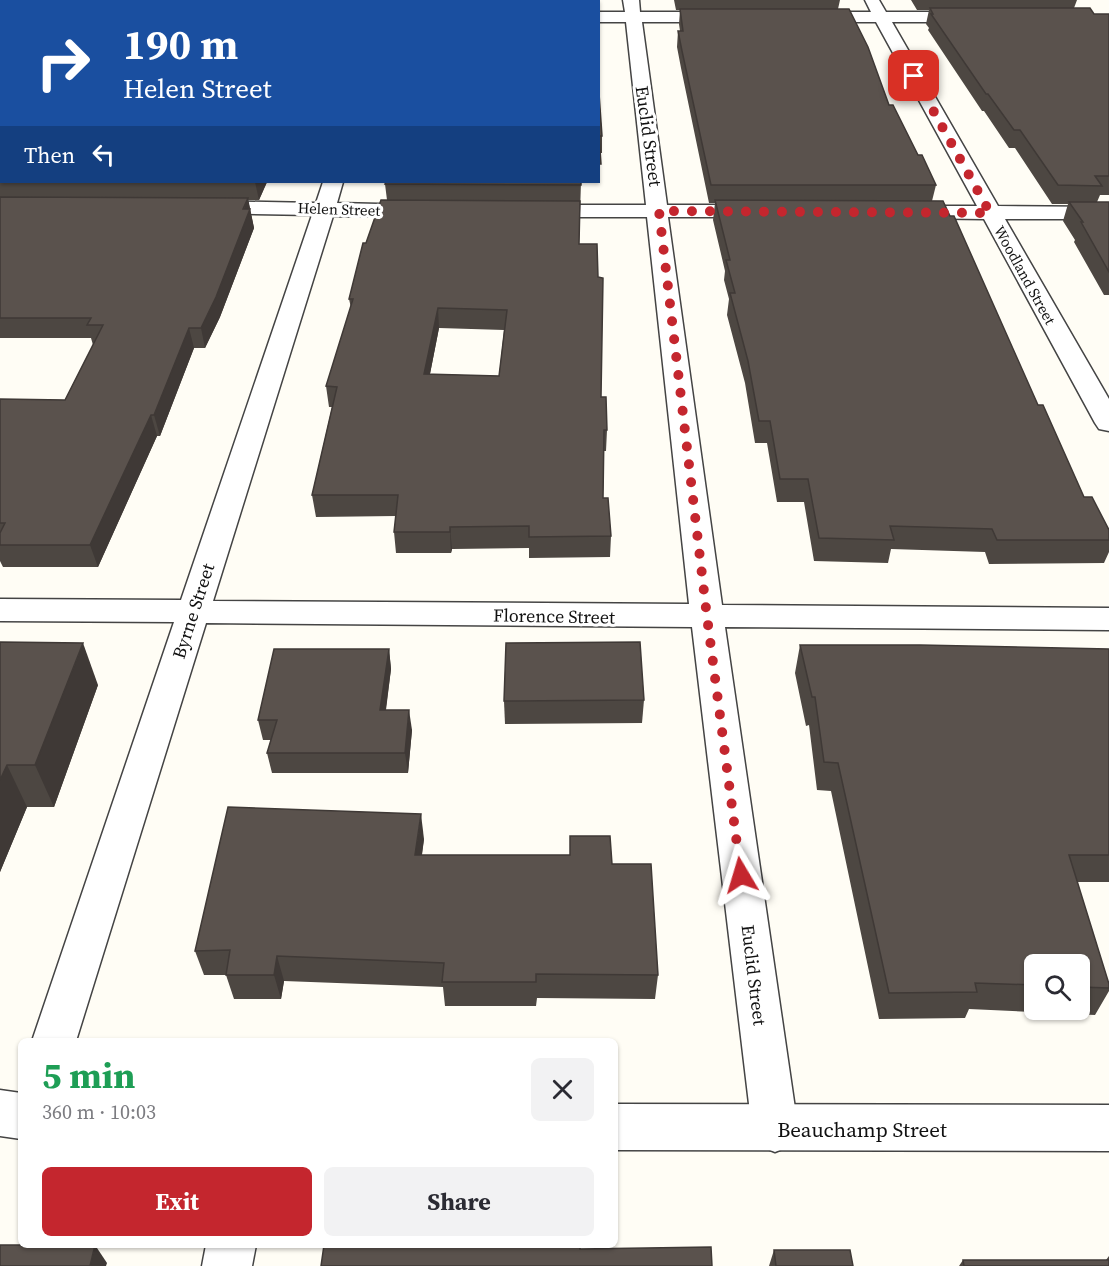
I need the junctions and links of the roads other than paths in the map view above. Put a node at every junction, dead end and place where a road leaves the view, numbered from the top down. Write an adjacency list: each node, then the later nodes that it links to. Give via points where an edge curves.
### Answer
1 (632, 8): 3 (street); 4 (street); 11 (street, Euclid Street)
2 (876, 8): 5 (street); 6 (street); 14 (street, Woodland Street)
3 (600, 16)
4 (739, 17)
5 (786, 17)
6 (989, 17)
7 (328, 195): 8 (street, Helen Street, via 291,207); 9 (street, Helen Street); 18 (street, Byrne Street)
8 (186, 207)
9 (445, 211)
10 (516, 211): 11 (street)
11 (659, 211): 12 (street); 19 (street, Euclid Street)
12 (777, 212)
13 (884, 212): 14 (street)
14 (990, 213): 15 (street); 16 (street, Woodland Street)
15 (1109, 213)
16 (1109, 423)
17 (0, 610): 18 (street, Florence Street)
18 (193, 611): 19 (street, Florence Street); 21 (street, Byrne Street)
19 (707, 617): 20 (street, Florence Street); 26 (street, Euclid Street)
20 (1109, 619)
21 (55, 1038)
22 (0, 1113): 23 (street)
23 (18, 1116)
24 (618, 1127): 26 (street, Beauchamp Street)
25 (1109, 1128): 26 (street, Beauchamp Street)
26 (775, 1129)
27 (230, 1248): 28 (street)
28 (227, 1266)

